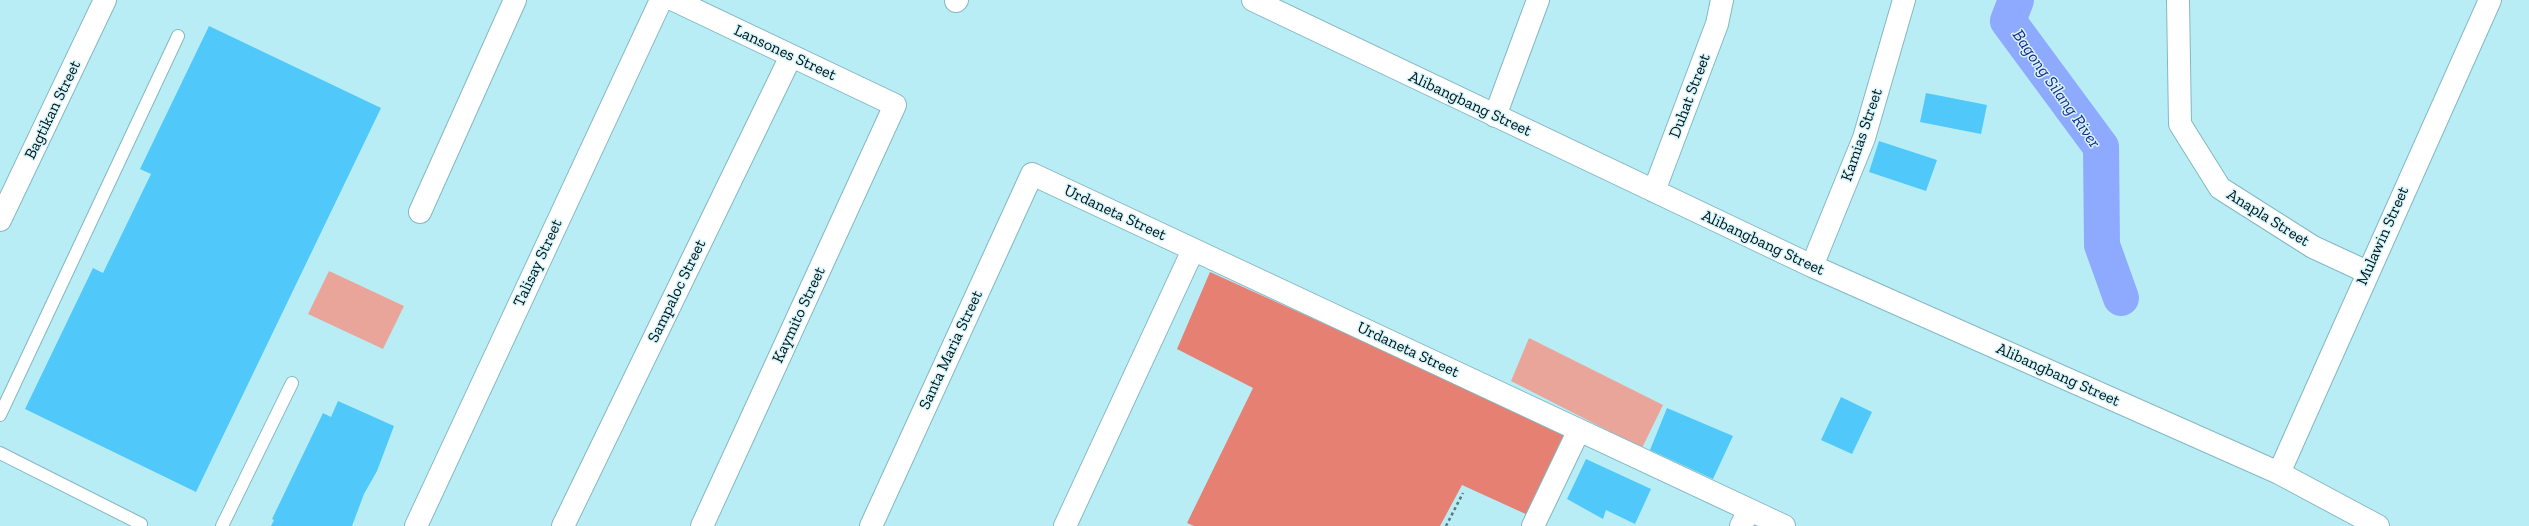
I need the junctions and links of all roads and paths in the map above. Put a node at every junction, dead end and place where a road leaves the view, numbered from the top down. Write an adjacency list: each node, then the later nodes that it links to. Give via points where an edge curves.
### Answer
1 (106, 0): 18 (street, Bagtikan Street)
2 (515, 0): 17 (street)
3 (661, 0): 31 (street, Talisay Street)
4 (674, 0): 12 (street, Lansones Street)
5 (1253, 0): 14 (street, Alibangbang Street)
6 (1538, 0): 14 (street)
7 (1722, 0): 16 (street, Duhat Street, via 1718,24)
8 (1904, 0): 20 (street, Kamias Street, via 1864,138)
9 (2178, 0): 21 (street, Anapla Street, via 2180,124 2220,188 2313,247)
10 (2490, 0): 21 (street, Mulawin Street)
11 (178, 36): 23 (lane)
12 (791, 56): 13 (street, Lansones Street); 32 (street, Sampaloc Street)
13 (896, 105): 33 (street, Kaymito Street)
14 (1495, 116): 16 (street, Alibangbang Street)
15 (1032, 174): 19 (street, Urdaneta Street); 34 (street, Santa Maria Street)
16 (1654, 191): 20 (street, Alibangbang Street)
17 (420, 212)
18 (0, 220)
19 (1193, 250): 24 (street, Urdaneta Street); 35 (street)
20 (1812, 266): 26 (street, Alibangbang Street)
21 (2367, 272): 26 (street, Mulawin Street)
22 (292, 384): 30 (lane)
23 (0, 415)
24 (1579, 430): 28 (street, Urdaneta Street); 37 (street)
25 (0, 453): 29 (lane)
26 (2279, 473): 39 (street, Alibangbang Street)
27 (1462, 493): 36 (path)
28 (1745, 518): 38 (street, Urdaneta Street)
29 (141, 524)
30 (222, 526)
31 (416, 526)
32 (563, 526)
33 (702, 526)
34 (871, 526)
35 (1065, 526)
36 (1446, 526)
37 (1533, 526)
38 (1784, 526)
39 (2378, 526)

